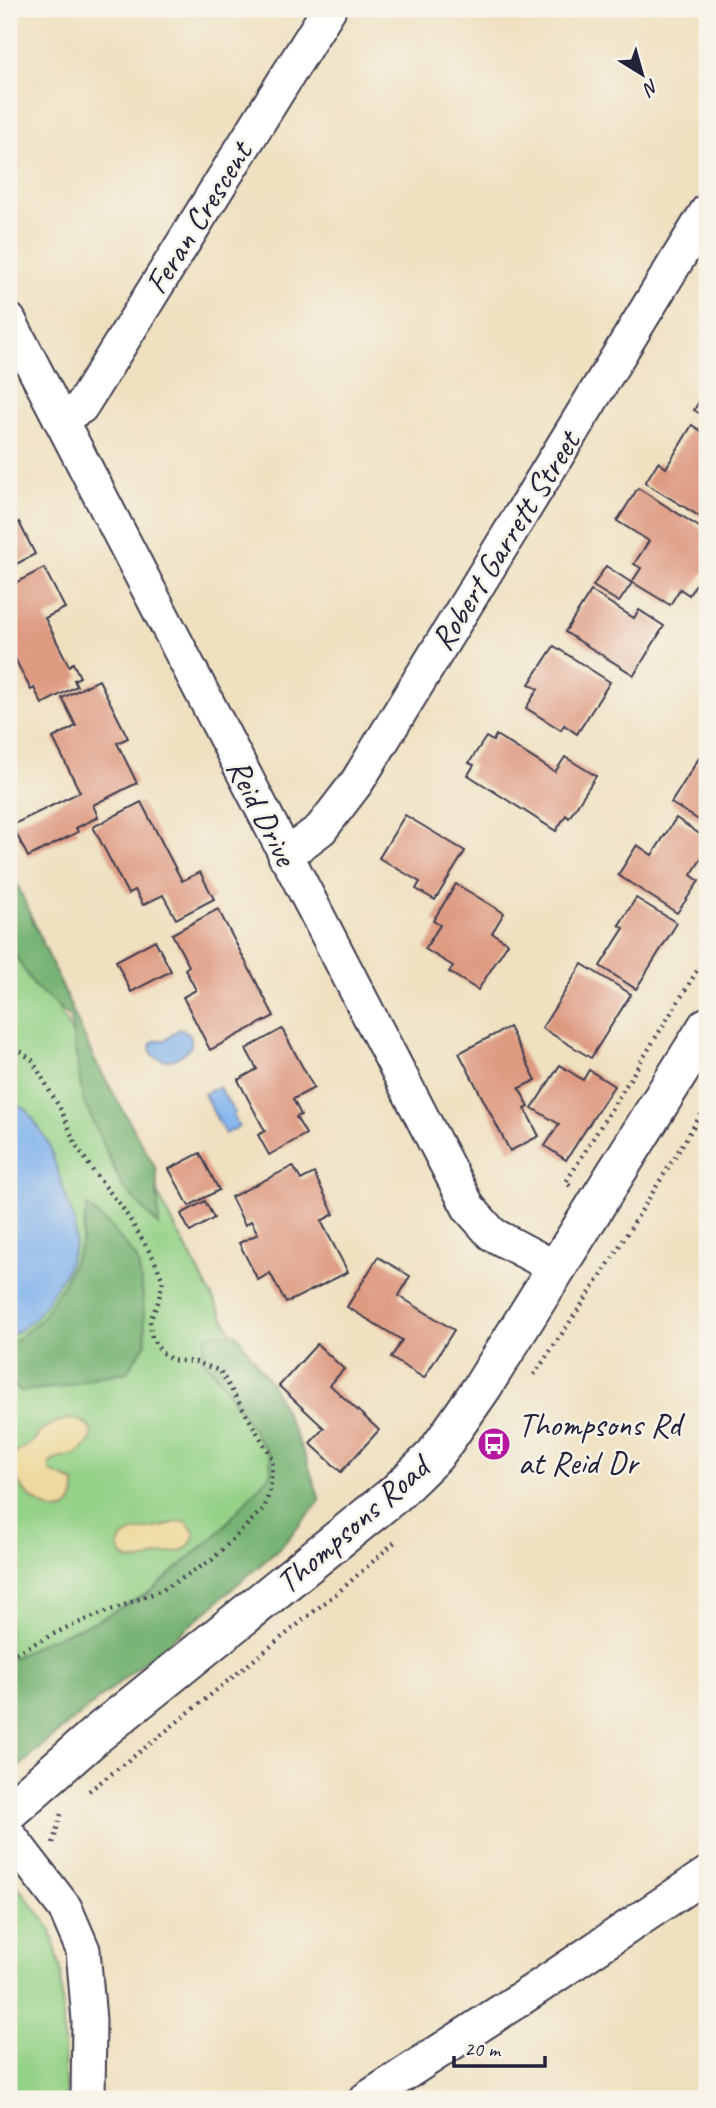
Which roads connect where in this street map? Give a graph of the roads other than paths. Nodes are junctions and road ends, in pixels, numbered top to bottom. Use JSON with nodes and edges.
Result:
{"nodes":[{"id":1,"x":329,"y":9,"type":"edge"},
{"id":2,"x":707,"y":211,"type":"edge"},
{"id":3,"x":9,"y":320,"type":"edge"},
{"id":4,"x":60,"y":419,"type":"junction"},
{"id":5,"x":285,"y":856,"type":"junction"},
{"id":6,"x":707,"y":1027,"type":"edge"},
{"id":7,"x":556,"y":1268,"type":"junction"},
{"id":8,"x":9,"y":1811,"type":"edge"},
{"id":9,"x":9,"y":1835,"type":"edge"},
{"id":10,"x":707,"y":1874,"type":"edge"},
{"id":11,"x":89,"y":2099,"type":"edge"},
{"id":12,"x":366,"y":2099,"type":"edge"}],
"edges":[{"from":1,"to":4,"type":"street","name":"Feran Crescent"},
{"from":2,"to":5,"type":"street","name":"Robert Garrett Street"},
{"from":3,"to":4,"type":"street","name":"Reid Drive"},
{"from":4,"to":5,"type":"street","name":"Reid Drive"},
{"from":5,"to":7,"type":"street","name":"Reid Drive"},
{"from":6,"to":7,"type":"street","name":"Thompsons Road"},
{"from":7,"to":8,"type":"street","name":"Thompsons Road"},
{"from":9,"to":11,"type":"street"},
{"from":10,"to":12,"type":"street"}]}
